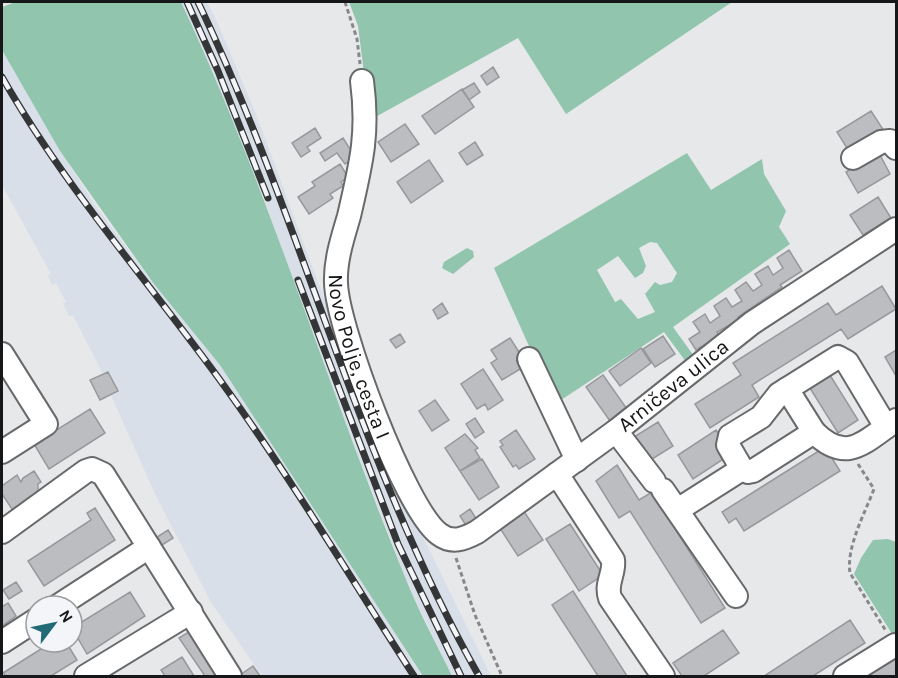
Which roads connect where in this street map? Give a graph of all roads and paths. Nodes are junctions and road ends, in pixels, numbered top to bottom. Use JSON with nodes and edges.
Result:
{"nodes":[{"id":1,"x":345,"y":2,"type":"edge"},
{"id":2,"x":362,"y":81,"type":"joint"},
{"id":3,"x":897,"y":148,"type":"edge"},
{"id":4,"x":853,"y":158,"type":"dead end"},
{"id":5,"x":897,"y":229,"type":"edge"},
{"id":6,"x":2,"y":354,"type":"edge"},
{"id":7,"x":530,"y":359,"type":"dead end"},
{"id":8,"x":787,"y":389,"type":"junction"},
{"id":9,"x":891,"y":424,"type":"edge"},
{"id":10,"x":616,"y":431,"type":"junction"},
{"id":11,"x":814,"y":432,"type":"junction"},
{"id":12,"x":849,"y":450,"type":"junction"},
{"id":13,"x":2,"y":452,"type":"edge"},
{"id":14,"x":577,"y":460,"type":"junction"},
{"id":15,"x":742,"y":469,"type":"junction"},
{"id":16,"x":557,"y":474,"type":"junction"},
{"id":17,"x":679,"y":509,"type":"junction"},
{"id":18,"x":2,"y":532,"type":"edge"},
{"id":19,"x":450,"y":540,"type":"junction"},
{"id":20,"x":149,"y":547,"type":"junction"},
{"id":21,"x":77,"y":594,"type":"edge"},
{"id":22,"x":736,"y":596,"type":"dead end"},
{"id":23,"x":191,"y":612,"type":"junction"},
{"id":24,"x":24,"y":628,"type":"edge"},
{"id":25,"x":2,"y":642,"type":"edge"},
{"id":26,"x":895,"y":645,"type":"edge"},
{"id":27,"x":86,"y":676,"type":"edge"},
{"id":28,"x":230,"y":676,"type":"edge"},
{"id":29,"x":502,"y":676,"type":"edge"},
{"id":30,"x":663,"y":676,"type":"edge"},
{"id":31,"x":845,"y":676,"type":"edge"}],
"edges":[{"from":1,"to":2,"type":"path"},
{"from":2,"to":19,"type":"street","name":"Novo Polje, cesta I"},
{"from":3,"to":4,"type":"street"},
{"from":5,"to":10,"type":"street","name":"Arničeva ulica"},
{"from":6,"to":13,"type":"street"},
{"from":7,"to":14,"type":"street"},
{"from":8,"to":9,"type":"street"},
{"from":8,"to":11,"type":"street"},
{"from":8,"to":15,"type":"street"},
{"from":9,"to":12,"type":"street"},
{"from":10,"to":14,"type":"street","name":"Arničeva ulica"},
{"from":10,"to":17,"type":"street"},
{"from":11,"to":12,"type":"street"},
{"from":11,"to":15,"type":"street"},
{"from":12,"to":26,"type":"path"},
{"from":14,"to":16,"type":"street","name":"Arničeva ulica"},
{"from":15,"to":17,"type":"street"},
{"from":16,"to":19,"type":"street","name":"Arničeva ulica"},
{"from":16,"to":30,"type":"street"},
{"from":17,"to":22,"type":"street"},
{"from":18,"to":20,"type":"street"},
{"from":19,"to":29,"type":"path"},
{"from":20,"to":21,"type":"street"},
{"from":20,"to":23,"type":"street"},
{"from":23,"to":27,"type":"street"},
{"from":23,"to":28,"type":"street"},
{"from":24,"to":25,"type":"street"},
{"from":26,"to":31,"type":"street"}]}
